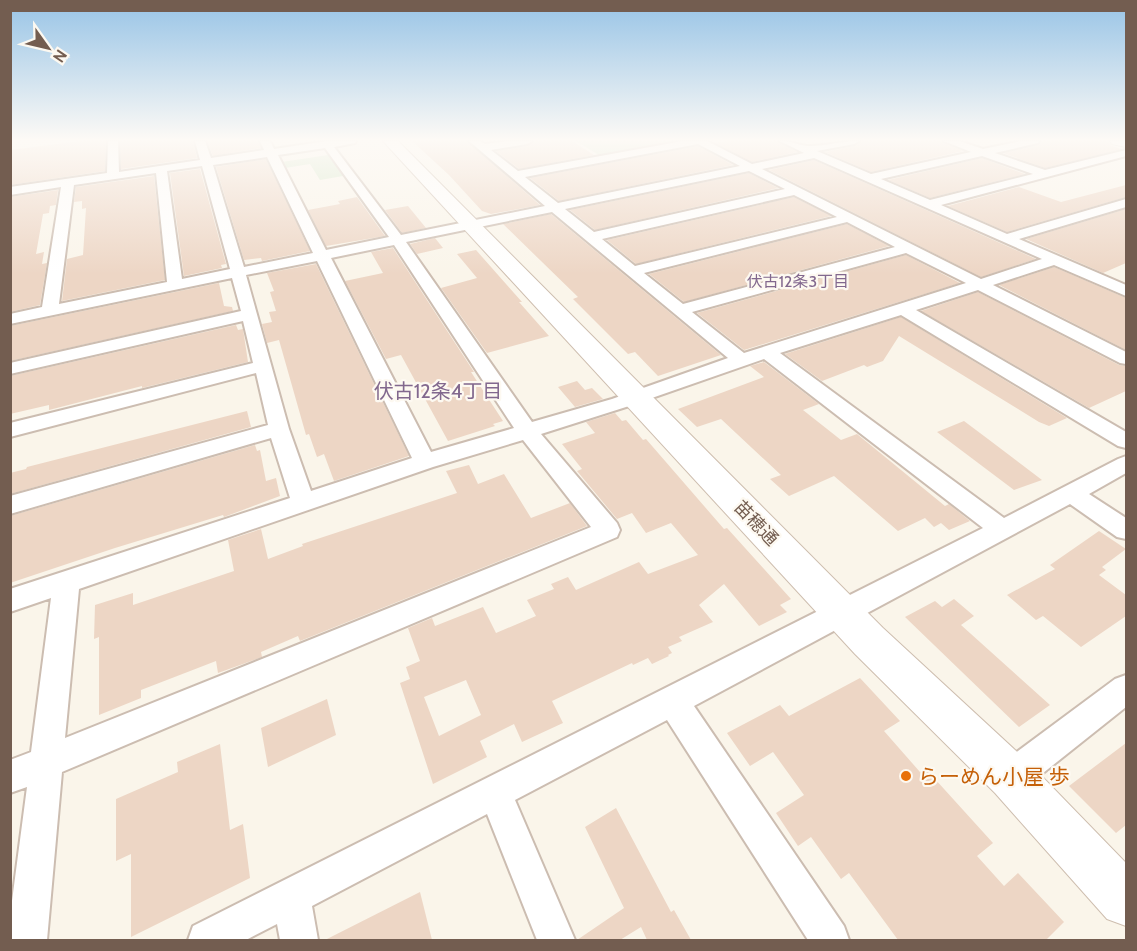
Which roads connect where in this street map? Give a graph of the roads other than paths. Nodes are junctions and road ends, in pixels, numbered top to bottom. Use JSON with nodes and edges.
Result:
{"nodes":[{"id":1,"x":51,"y":185,"type":"edge"},
{"id":2,"x":68,"y":185,"type":"edge"},
{"id":3,"x":162,"y":185,"type":"edge"},
{"id":4,"x":213,"y":185,"type":"edge"},
{"id":5,"x":287,"y":185,"type":"edge"},
{"id":6,"x":358,"y":185,"type":"edge"},
{"id":7,"x":432,"y":185,"type":"edge"},
{"id":8,"x":528,"y":185,"type":"edge"},
{"id":9,"x":660,"y":185,"type":"edge"},
{"id":10,"x":785,"y":185,"type":"edge"},
{"id":11,"x":887,"y":185,"type":"edge"},
{"id":12,"x":997,"y":185,"type":"edge"},
{"id":13,"x":794,"y":190,"type":"junction"},
{"id":14,"x":10,"y":191,"type":"edge"},
{"id":15,"x":1126,"y":203,"type":"edge"},
{"id":16,"x":929,"y":204,"type":"junction"},
{"id":17,"x":556,"y":207,"type":"junction"},
{"id":18,"x":847,"y":218,"type":"junction"},
{"id":19,"x":470,"y":225,"type":"junction"},
{"id":20,"x":592,"y":237,"type":"junction"},
{"id":21,"x":1007,"y":238,"type":"junction"},
{"id":22,"x":398,"y":240,"type":"junction"},
{"id":23,"x":907,"y":248,"type":"junction"},
{"id":24,"x":322,"y":255,"type":"junction"},
{"id":25,"x":1055,"y":260,"type":"junction"},
{"id":26,"x":632,"y":271,"type":"junction"},
{"id":27,"x":237,"y":273,"type":"junction"},
{"id":28,"x":978,"y":284,"type":"junction"},
{"id":29,"x":175,"y":285,"type":"junction"},
{"id":30,"x":1126,"y":291,"type":"edge"},
{"id":31,"x":679,"y":310,"type":"junction"},
{"id":32,"x":904,"y":310,"type":"junction"},
{"id":33,"x":50,"y":311,"type":"junction"},
{"id":34,"x":250,"y":314,"type":"junction"},
{"id":35,"x":10,"y":319,"type":"edge"},
{"id":36,"x":767,"y":352,"type":"junction"},
{"id":37,"x":1126,"y":358,"type":"edge"},
{"id":38,"x":741,"y":360,"type":"junction"},
{"id":39,"x":262,"y":366,"type":"junction"},
{"id":40,"x":10,"y":369,"type":"edge"},
{"id":41,"x":634,"y":396,"type":"junction"},
{"id":42,"x":279,"y":429,"type":"junction"},
{"id":43,"x":10,"y":430,"type":"edge"},
{"id":44,"x":527,"y":431,"type":"junction"},
{"id":45,"x":1126,"y":441,"type":"edge"},
{"id":46,"x":425,"y":462,"type":"junction"},
{"id":47,"x":1126,"y":464,"type":"edge"},
{"id":48,"x":1072,"y":494,"type":"junction"},
{"id":49,"x":303,"y":504,"type":"junction"},
{"id":50,"x":10,"y":506,"type":"edge"},
{"id":51,"x":1003,"y":530,"type":"junction"},
{"id":52,"x":1126,"y":530,"type":"edge"},
{"id":53,"x":66,"y":584,"type":"junction"},
{"id":54,"x":10,"y":602,"type":"edge"},
{"id":55,"x":843,"y":614,"type":"junction"},
{"id":56,"x":1126,"y":689,"type":"edge"},
{"id":57,"x":672,"y":700,"type":"junction"},
{"id":58,"x":47,"y":762,"type":"junction"},
{"id":59,"x":10,"y":777,"type":"edge"},
{"id":60,"x":1011,"y":777,"type":"junction"},
{"id":61,"x":495,"y":793,"type":"junction"},
{"id":62,"x":292,"y":897,"type":"junction"},
{"id":63,"x":1126,"y":900,"type":"edge"},
{"id":64,"x":27,"y":940,"type":"edge"},
{"id":65,"x":207,"y":940,"type":"edge"},
{"id":66,"x":299,"y":940,"type":"edge"},
{"id":67,"x":556,"y":940,"type":"edge"},
{"id":68,"x":830,"y":940,"type":"edge"}],
"edges":[{"from":1,"to":14,"type":"street"},
{"from":2,"to":33,"type":"street"},
{"from":3,"to":29,"type":"street"},
{"from":4,"to":27,"type":"street"},
{"from":5,"to":24,"type":"street"},
{"from":6,"to":22,"type":"street"},
{"from":7,"to":19,"type":"street","name":"苗穂通"},
{"from":8,"to":17,"type":"street"},
{"from":9,"to":17,"type":"street"},
{"from":10,"to":13,"type":"street"},
{"from":11,"to":16,"type":"street"},
{"from":12,"to":16,"type":"street"},
{"from":13,"to":18,"type":"street"},
{"from":13,"to":20,"type":"street"},
{"from":15,"to":21,"type":"street"},
{"from":16,"to":21,"type":"street"},
{"from":17,"to":19,"type":"street"},
{"from":17,"to":20,"type":"street"},
{"from":18,"to":23,"type":"street"},
{"from":18,"to":26,"type":"street"},
{"from":19,"to":22,"type":"street"},
{"from":19,"to":41,"type":"street","name":"苗穂通"},
{"from":20,"to":26,"type":"street"},
{"from":21,"to":25,"type":"street"},
{"from":22,"to":24,"type":"street"},
{"from":22,"to":44,"type":"street"},
{"from":23,"to":28,"type":"street"},
{"from":23,"to":31,"type":"street"},
{"from":24,"to":27,"type":"street"},
{"from":24,"to":46,"type":"street"},
{"from":25,"to":28,"type":"street"},
{"from":25,"to":30,"type":"street"},
{"from":26,"to":31,"type":"street"},
{"from":27,"to":29,"type":"street"},
{"from":27,"to":34,"type":"street"},
{"from":28,"to":32,"type":"street"},
{"from":28,"to":37,"type":"street"},
{"from":29,"to":33,"type":"street"},
{"from":31,"to":38,"type":"street"},
{"from":32,"to":36,"type":"street"},
{"from":32,"to":45,"type":"street"},
{"from":33,"to":35,"type":"street"},
{"from":34,"to":39,"type":"street"},
{"from":34,"to":40,"type":"street"},
{"from":36,"to":38,"type":"street"},
{"from":36,"to":51,"type":"street"},
{"from":38,"to":41,"type":"street"},
{"from":39,"to":42,"type":"street"},
{"from":39,"to":43,"type":"street"},
{"from":41,"to":44,"type":"street"},
{"from":41,"to":55,"type":"street","name":"苗穂通"},
{"from":42,"to":49,"type":"street"},
{"from":42,"to":50,"type":"street"},
{"from":44,"to":46,"type":"street"},
{"from":44,"to":58,"type":"street"},
{"from":46,"to":49,"type":"street"},
{"from":47,"to":48,"type":"street"},
{"from":48,"to":51,"type":"street"},
{"from":48,"to":52,"type":"street"},
{"from":49,"to":53,"type":"street"},
{"from":51,"to":55,"type":"street"},
{"from":53,"to":54,"type":"street"},
{"from":53,"to":58,"type":"street"},
{"from":55,"to":57,"type":"street"},
{"from":55,"to":60,"type":"street","name":"苗穂通"},
{"from":56,"to":60,"type":"street"},
{"from":57,"to":61,"type":"street"},
{"from":57,"to":68,"type":"street"},
{"from":58,"to":59,"type":"street"},
{"from":58,"to":64,"type":"street"},
{"from":60,"to":63,"type":"street","name":"苗穂通"},
{"from":61,"to":62,"type":"street"},
{"from":61,"to":67,"type":"street"},
{"from":62,"to":65,"type":"street"},
{"from":62,"to":66,"type":"street"}]}
